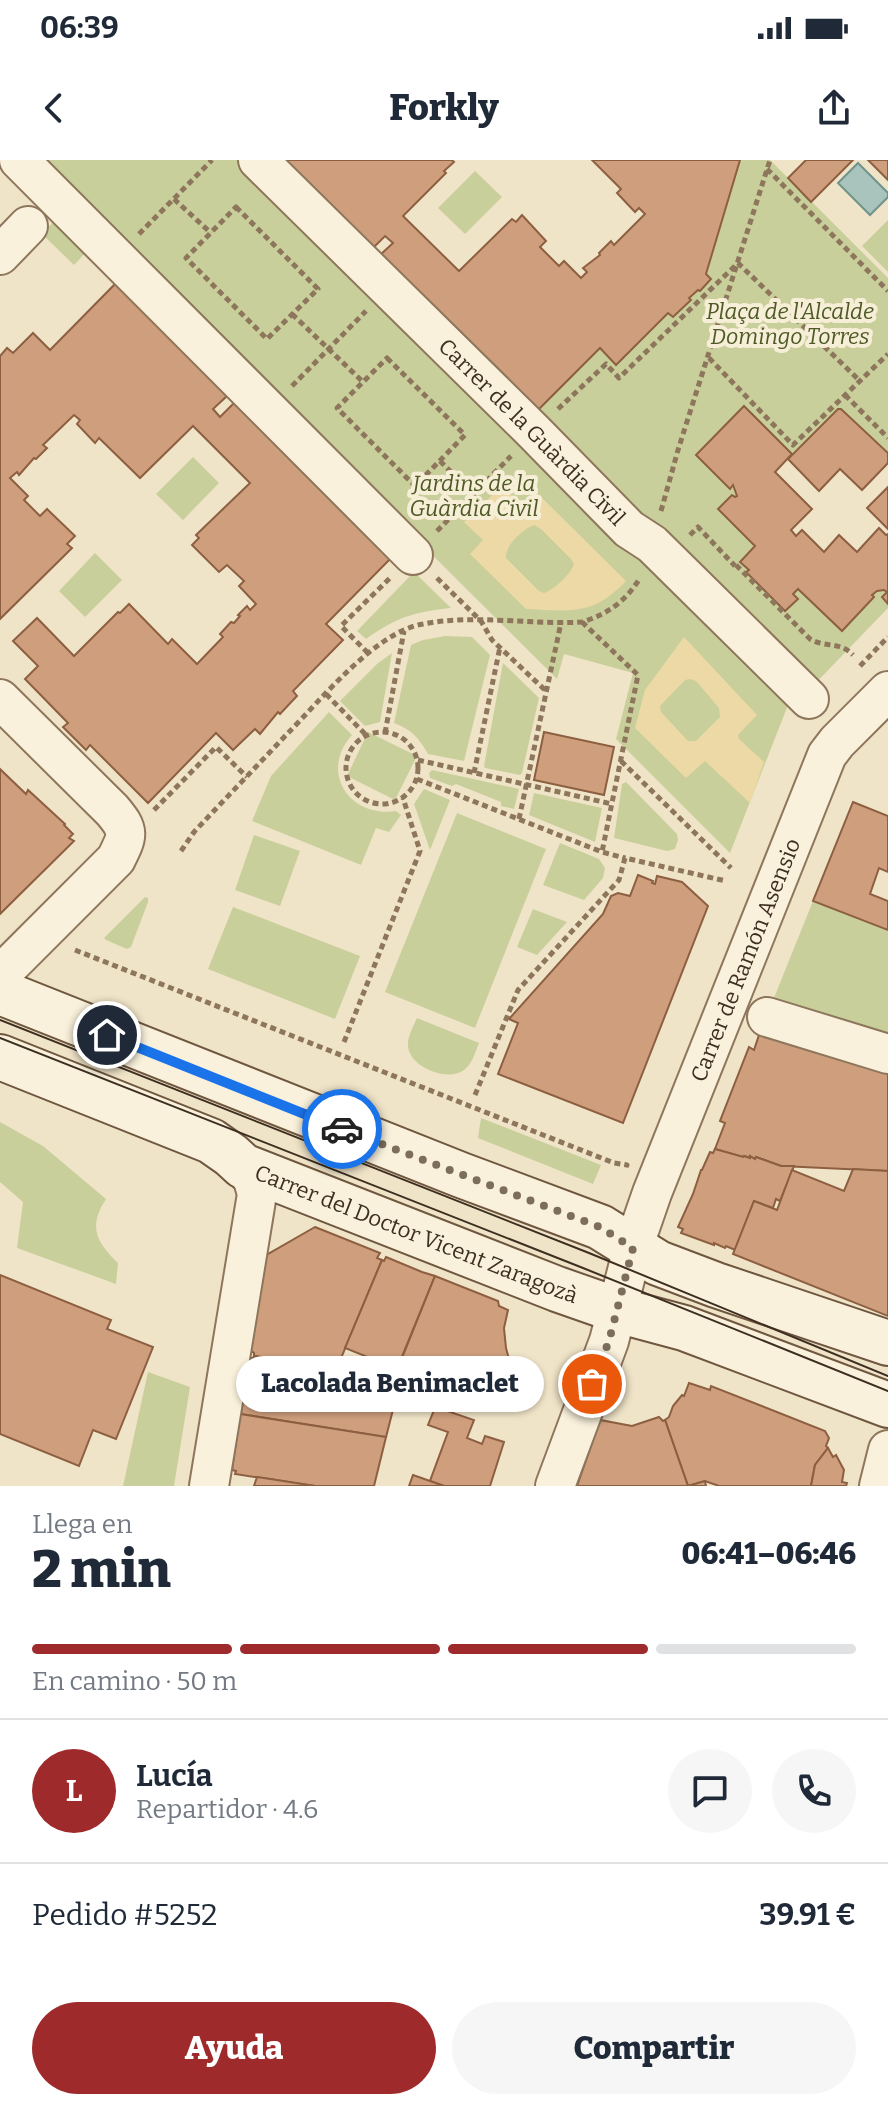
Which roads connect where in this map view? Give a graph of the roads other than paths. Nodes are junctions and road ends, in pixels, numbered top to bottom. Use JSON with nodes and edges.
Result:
{"nodes":[{"id":1,"x":19,"y":160,"type":"edge"},
{"id":2,"x":258,"y":160,"type":"edge"},
{"id":3,"x":28,"y":226,"type":"dead end"},
{"id":4,"x":0,"y":255,"type":"edge"},
{"id":5,"x":413,"y":555,"type":"road end"},
{"id":6,"x":0,"y":699,"type":"edge"},
{"id":7,"x":809,"y":699,"type":"dead end"},
{"id":8,"x":883,"y":705,"type":"edge"},
{"id":9,"x":0,"y":975,"type":"edge"},
{"id":10,"x":0,"y":992,"type":"edge"},
{"id":11,"x":767,"y":1017,"type":"dead end"},
{"id":12,"x":888,"y":1054,"type":"edge"},
{"id":13,"x":0,"y":1057,"type":"edge"},
{"id":14,"x":243,"y":1166,"type":"junction"},
{"id":15,"x":633,"y":1248,"type":"junction"},
{"id":16,"x":617,"y":1310,"type":"junction"},
{"id":17,"x":888,"y":1343,"type":"edge"},
{"id":18,"x":888,"y":1405,"type":"edge"},
{"id":19,"x":888,"y":1450,"type":"edge"},
{"id":20,"x":209,"y":1486,"type":"edge"},
{"id":21,"x":555,"y":1486,"type":"edge"},
{"id":22,"x":879,"y":1486,"type":"edge"}],
"edges":[{"from":1,"to":5,"type":"street"},
{"from":2,"to":7,"type":"street","name":"Carrer de la Guàrdia Civil"},
{"from":3,"to":4,"type":"street"},
{"from":6,"to":9,"type":"street"},
{"from":8,"to":15,"type":"street","name":"Carrer de Ramón Asensio"},
{"from":10,"to":15,"type":"street"},
{"from":11,"to":12,"type":"street"},
{"from":13,"to":14,"type":"street","name":"Carrer del Doctor Vicent Zaragozà"},
{"from":14,"to":16,"type":"street","name":"Carrer del Doctor Vicent Zaragozà"},
{"from":14,"to":20,"type":"street"},
{"from":15,"to":16,"type":"street","name":"Carrer de Ramón Asensio"},
{"from":15,"to":17,"type":"street"},
{"from":16,"to":18,"type":"street","name":"Carrer del Doctor Vicent Zaragozà"},
{"from":16,"to":21,"type":"street","name":"Carrer de Ramón Asensio"},
{"from":19,"to":22,"type":"street"}]}
